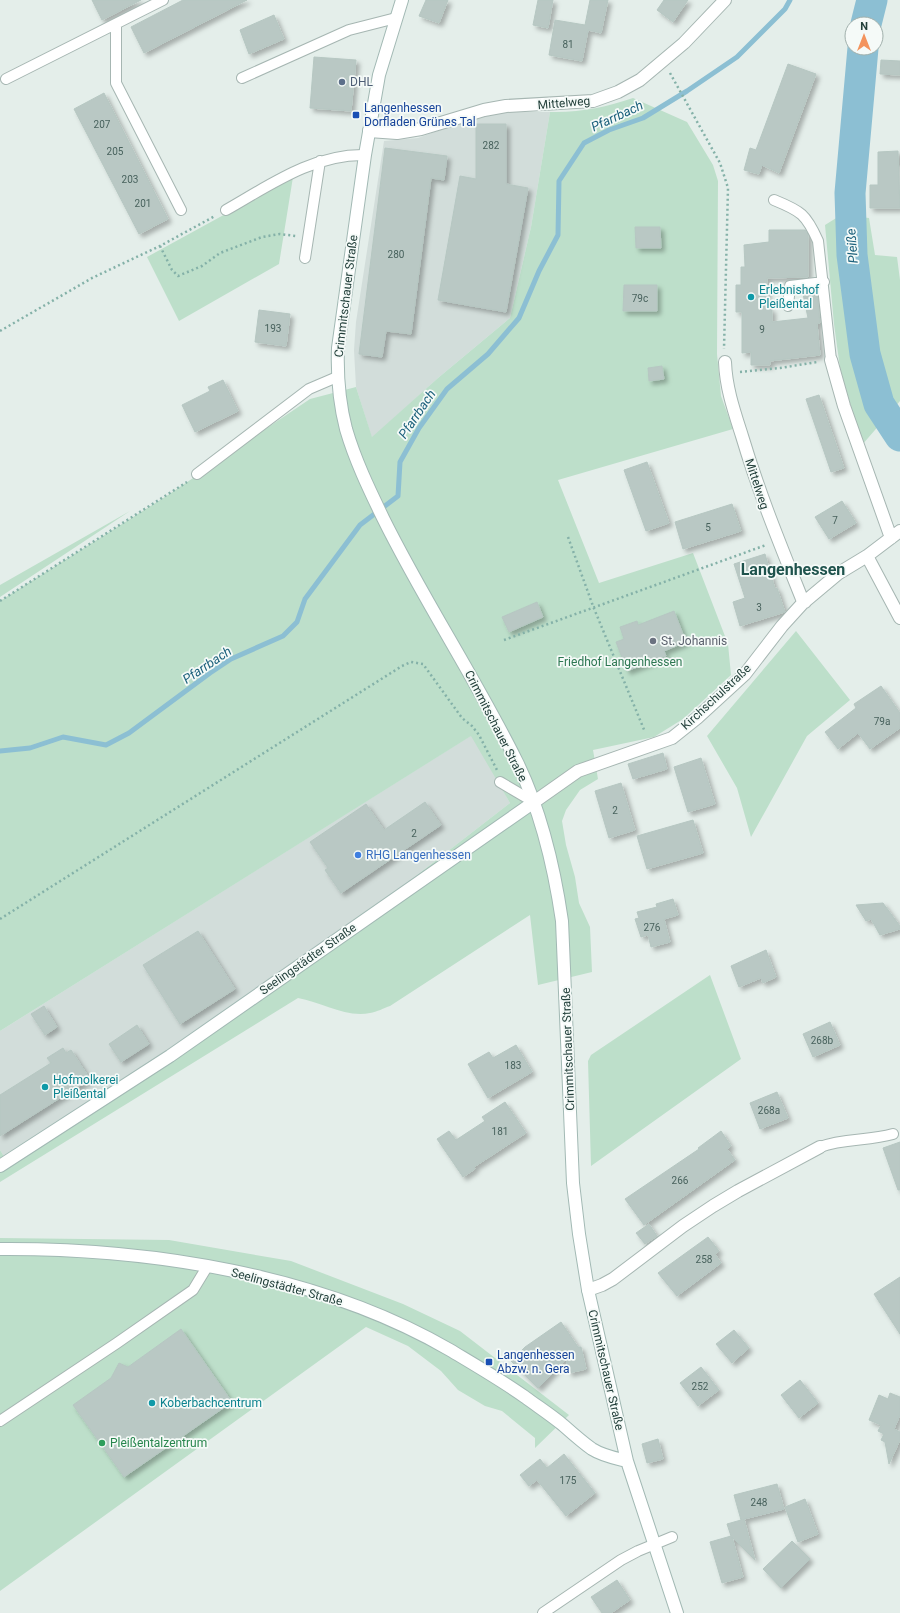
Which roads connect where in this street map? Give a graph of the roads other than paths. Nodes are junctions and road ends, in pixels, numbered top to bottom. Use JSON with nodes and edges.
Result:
{"nodes":[{"id":1,"x":163,"y":0,"type":"edge"},
{"id":2,"x":402,"y":0,"type":"edge"},
{"id":3,"x":725,"y":0,"type":"edge"},
{"id":4,"x":396,"y":18,"type":"junction"},
{"id":5,"x":116,"y":24,"type":"junction"},
{"id":6,"x":242,"y":78,"type":"dead end"},
{"id":7,"x":6,"y":79,"type":"dead end"},
{"id":8,"x":369,"y":131,"type":"junction"},
{"id":9,"x":366,"y":155,"type":"junction"},
{"id":10,"x":320,"y":161,"type":"junction"},
{"id":11,"x":774,"y":200,"type":"dead end"},
{"id":12,"x":181,"y":210,"type":"dead end"},
{"id":13,"x":226,"y":210,"type":"road end"},
{"id":14,"x":305,"y":258,"type":"dead end"},
{"id":15,"x":824,"y":282,"type":"junction"},
{"id":16,"x":788,"y":306,"type":"dead end"},
{"id":17,"x":831,"y":360,"type":"joint"},
{"id":18,"x":725,"y":367,"type":"road end"},
{"id":19,"x":337,"y":377,"type":"junction"},
{"id":20,"x":197,"y":474,"type":"road end"},
{"id":21,"x":896,"y":534,"type":"edge"},
{"id":22,"x":867,"y":556,"type":"junction"},
{"id":23,"x":805,"y":602,"type":"junction"},
{"id":24,"x":900,"y":618,"type":"edge"},
{"id":25,"x":500,"y":782,"type":"dead end"},
{"id":26,"x":534,"y":802,"type":"junction"},
{"id":27,"x":892,"y":1134,"type":"dead end"},
{"id":28,"x":820,"y":1147,"type":"joint"},
{"id":29,"x":0,"y":1166,"type":"edge"},
{"id":30,"x":0,"y":1249,"type":"edge"},
{"id":31,"x":207,"y":1267,"type":"junction"},
{"id":32,"x":588,"y":1290,"type":"junction"},
{"id":33,"x":0,"y":1422,"type":"edge"},
{"id":34,"x":627,"y":1461,"type":"junction"},
{"id":35,"x":672,"y":1537,"type":"dead end"},
{"id":36,"x":653,"y":1545,"type":"junction"},
{"id":37,"x":543,"y":1613,"type":"edge"},
{"id":38,"x":677,"y":1613,"type":"edge"}],
"edges":[{"from":1,"to":5,"type":"lane"},
{"from":2,"to":4,"type":"street","name":"Crimmitschauer Straße"},
{"from":3,"to":8,"type":"street","name":"Mittelweg"},
{"from":4,"to":6,"type":"lane"},
{"from":4,"to":8,"type":"street","name":"Crimmitschauer Straße"},
{"from":5,"to":7,"type":"lane"},
{"from":5,"to":12,"type":"lane"},
{"from":8,"to":9,"type":"street","name":"Crimmitschauer Straße"},
{"from":9,"to":10,"type":"lane"},
{"from":9,"to":19,"type":"street","name":"Crimmitschauer Straße"},
{"from":10,"to":13,"type":"lane"},
{"from":10,"to":14,"type":"lane"},
{"from":11,"to":15,"type":"lane"},
{"from":15,"to":16,"type":"lane"},
{"from":15,"to":17,"type":"lane"},
{"from":17,"to":21,"type":"street","name":"Kirchschulstraße"},
{"from":18,"to":23,"type":"street","name":"Mittelweg"},
{"from":19,"to":20,"type":"lane"},
{"from":19,"to":26,"type":"street","name":"Crimmitschauer Straße"},
{"from":21,"to":22,"type":"street","name":"Kirchschulstraße"},
{"from":22,"to":23,"type":"street","name":"Kirchschulstraße"},
{"from":22,"to":24,"type":"street"},
{"from":23,"to":26,"type":"street","name":"Kirchschulstraße"},
{"from":25,"to":26,"type":"lane"},
{"from":26,"to":29,"type":"street","name":"Seelingstädter Straße"},
{"from":26,"to":32,"type":"street","name":"Crimmitschauer Straße"},
{"from":27,"to":28,"type":"lane"},
{"from":28,"to":32,"type":"street"},
{"from":30,"to":31,"type":"street","name":"Seelingstädter Straße"},
{"from":31,"to":33,"type":"lane"},
{"from":31,"to":34,"type":"street","name":"Seelingstädter Straße"},
{"from":32,"to":34,"type":"street","name":"Crimmitschauer Straße"},
{"from":34,"to":36,"type":"street","name":"Crimmitschauer Straße"},
{"from":35,"to":36,"type":"lane"},
{"from":36,"to":37,"type":"lane"},
{"from":36,"to":38,"type":"street","name":"Crimmitschauer Straße"}]}
